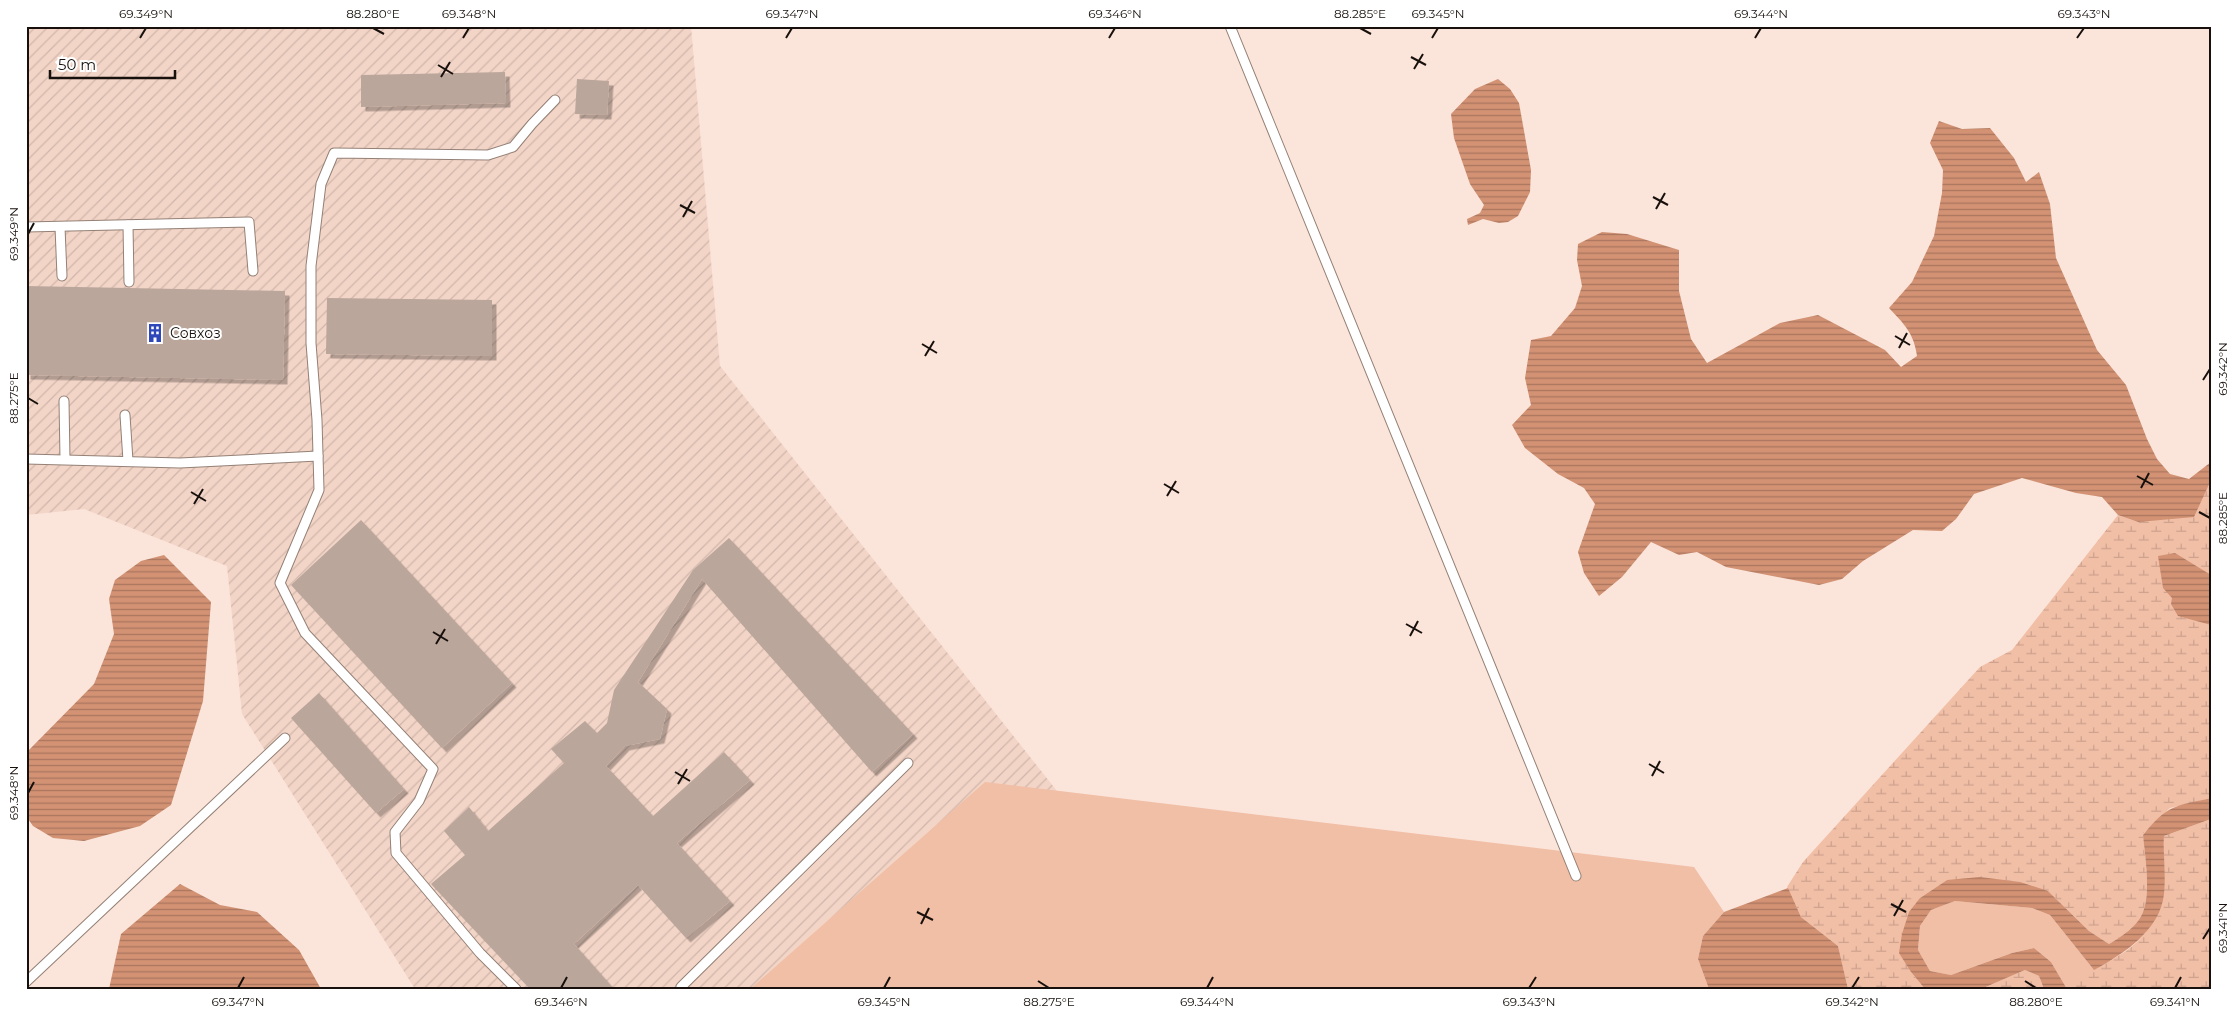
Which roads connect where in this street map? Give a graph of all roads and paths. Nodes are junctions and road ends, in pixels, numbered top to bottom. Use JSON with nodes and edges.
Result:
{"nodes":[{"id":1,"x":1230,"y":26,"type":"edge"},
{"id":2,"x":555,"y":100,"type":"dead end"},
{"id":3,"x":128,"y":225,"type":"junction"},
{"id":4,"x":60,"y":226,"type":"junction"},
{"id":5,"x":26,"y":227,"type":"edge"},
{"id":6,"x":253,"y":271,"type":"dead end"},
{"id":7,"x":62,"y":276,"type":"dead end"},
{"id":8,"x":129,"y":282,"type":"dead end"},
{"id":9,"x":64,"y":401,"type":"dead end"},
{"id":10,"x":125,"y":415,"type":"dead end"},
{"id":11,"x":318,"y":456,"type":"junction"},
{"id":12,"x":26,"y":459,"type":"edge"},
{"id":13,"x":65,"y":459,"type":"junction"},
{"id":14,"x":128,"y":461,"type":"junction"},
{"id":15,"x":285,"y":738,"type":"dead end"},
{"id":16,"x":908,"y":764,"type":"dead end"},
{"id":17,"x":1576,"y":876,"type":"dead end"},
{"id":18,"x":26,"y":982,"type":"edge"},
{"id":19,"x":516,"y":989,"type":"edge"},
{"id":20,"x":682,"y":989,"type":"edge"}],
"edges":[{"from":1,"to":17,"type":"lane"},
{"from":2,"to":11,"type":"lane"},
{"from":3,"to":4,"type":"lane"},
{"from":3,"to":6,"type":"lane"},
{"from":3,"to":8,"type":"lane"},
{"from":4,"to":5,"type":"lane"},
{"from":4,"to":7,"type":"lane"},
{"from":9,"to":13,"type":"lane"},
{"from":10,"to":14,"type":"lane"},
{"from":11,"to":14,"type":"lane"},
{"from":11,"to":19,"type":"lane"},
{"from":12,"to":13,"type":"lane"},
{"from":13,"to":14,"type":"lane"},
{"from":15,"to":18,"type":"lane"},
{"from":16,"to":20,"type":"lane"}]}
